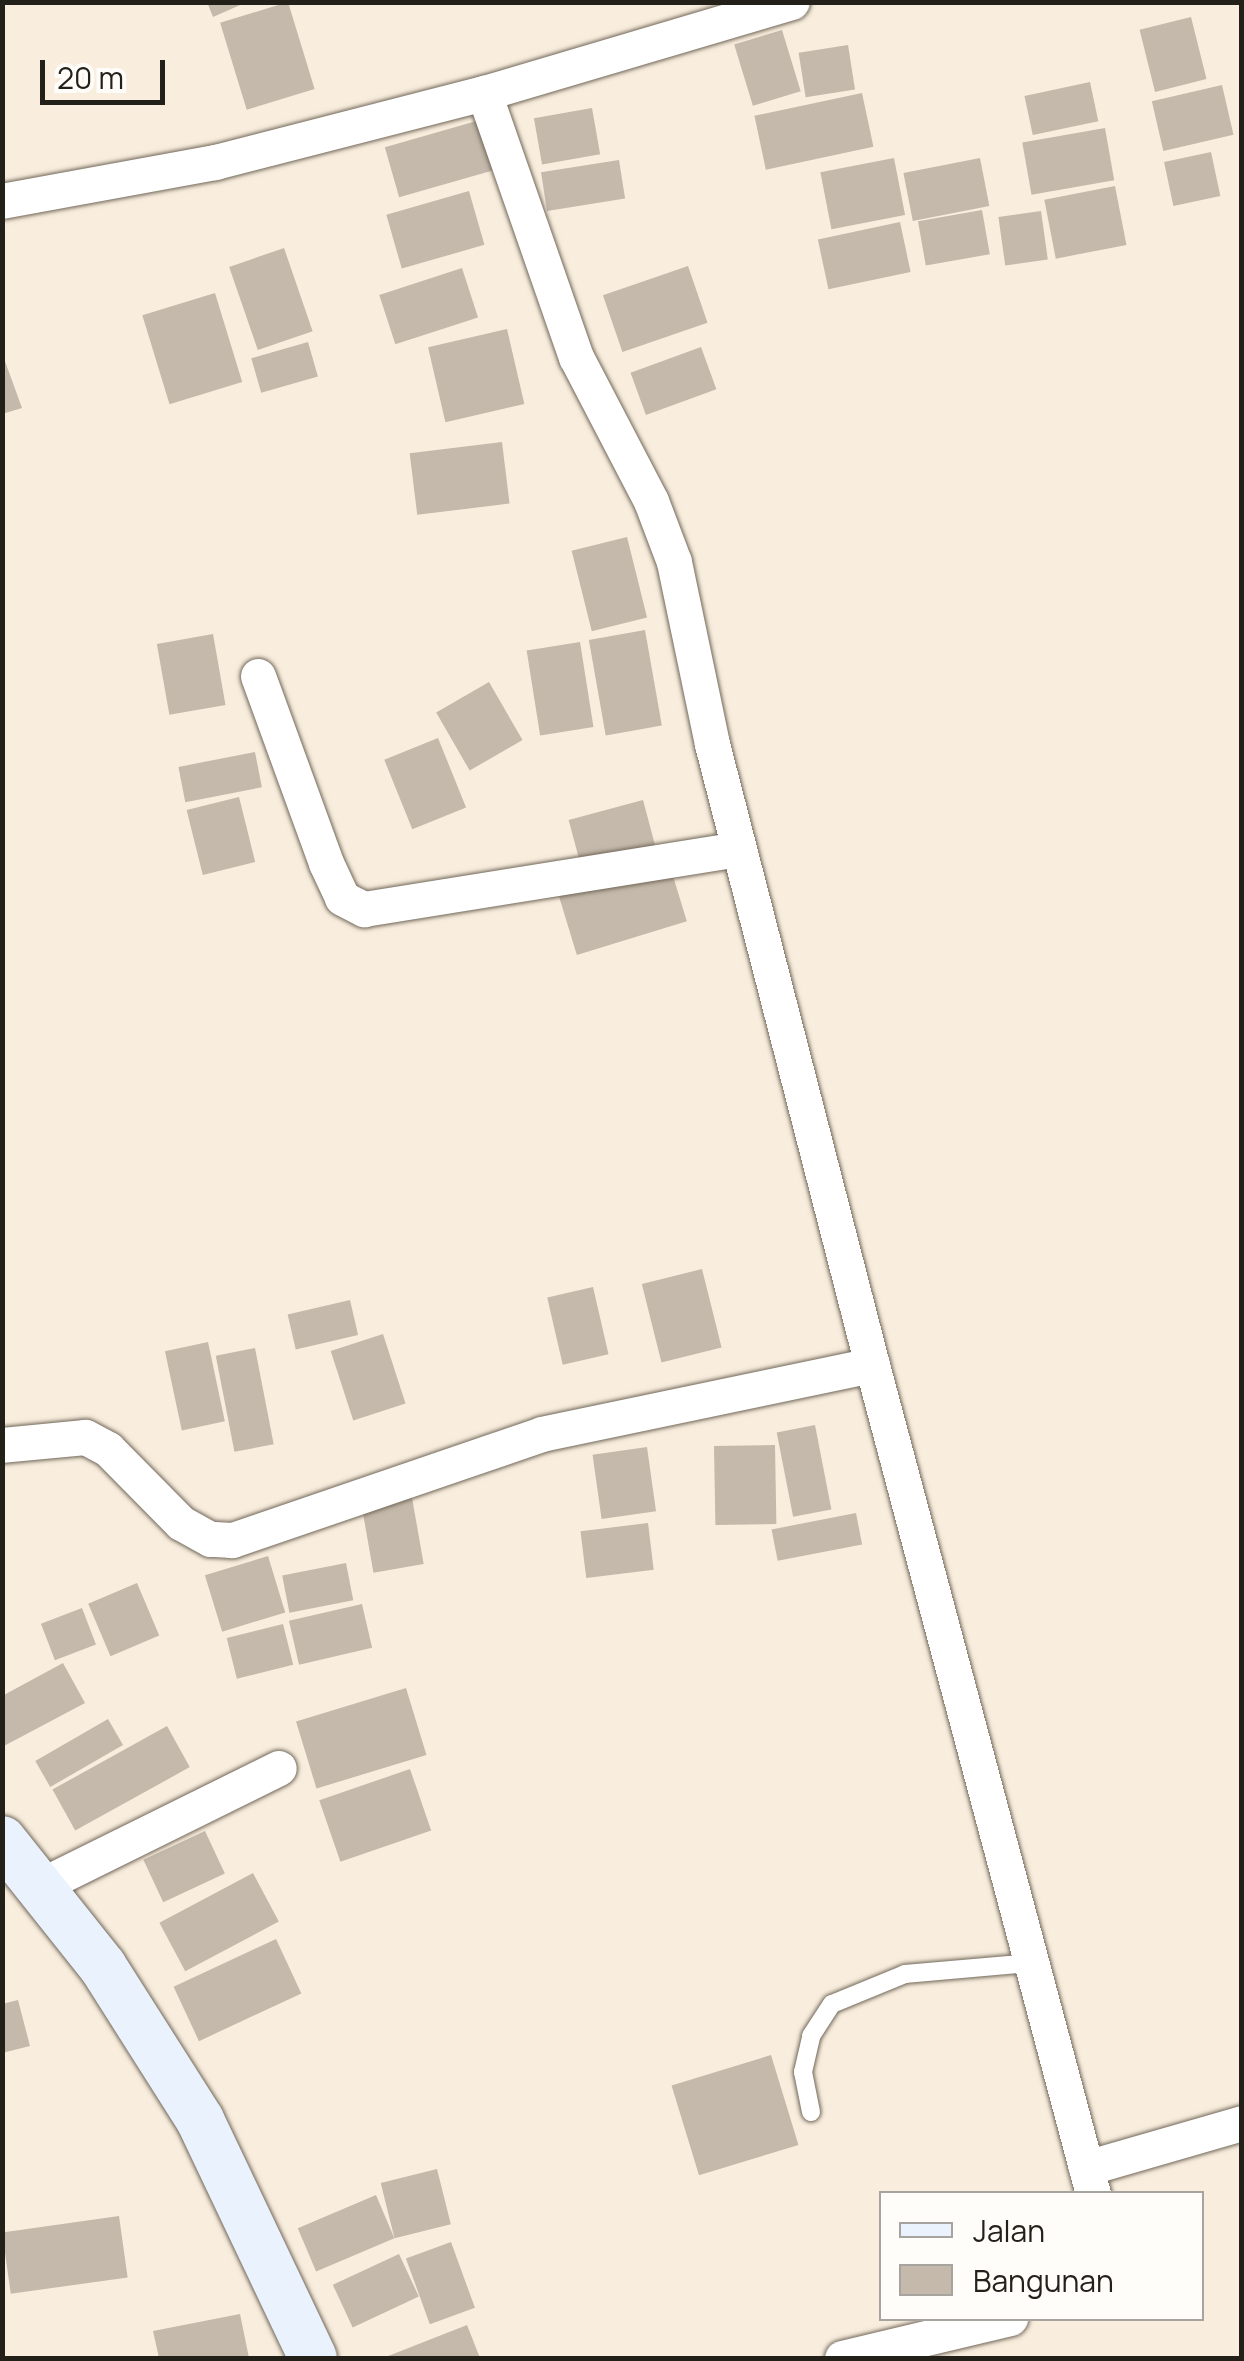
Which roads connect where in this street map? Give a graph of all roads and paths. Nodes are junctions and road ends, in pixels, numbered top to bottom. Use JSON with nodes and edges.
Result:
{"nodes":[{"id":1,"x":792,"y":2,"type":"edge"},
{"id":2,"x":484,"y":93,"type":"junction"},
{"id":3,"x":2,"y":201,"type":"edge"},
{"id":4,"x":258,"y":676,"type":"dead end"},
{"id":5,"x":738,"y":849,"type":"junction"},
{"id":6,"x":872,"y":1365,"type":"junction"},
{"id":7,"x":2,"y":1445,"type":"edge"},
{"id":8,"x":279,"y":1768,"type":"dead end"},
{"id":9,"x":2,"y":1840,"type":"edge"},
{"id":10,"x":42,"y":1885,"type":"junction"},
{"id":11,"x":1032,"y":1963,"type":"junction"},
{"id":12,"x":811,"y":2112,"type":"dead end"},
{"id":13,"x":1242,"y":2123,"type":"edge"},
{"id":14,"x":1090,"y":2181,"type":"edge"},
{"id":15,"x":997,"y":2321,"type":"edge"},
{"id":16,"x":313,"y":2358,"type":"edge"},
{"id":17,"x":842,"y":2358,"type":"edge"}],
"edges":[{"from":1,"to":2,"type":"street"},
{"from":2,"to":3,"type":"street"},
{"from":2,"to":5,"type":"street"},
{"from":4,"to":5,"type":"street"},
{"from":5,"to":6,"type":"street"},
{"from":6,"to":7,"type":"street"},
{"from":6,"to":11,"type":"street"},
{"from":8,"to":10,"type":"street"},
{"from":9,"to":10,"type":"street"},
{"from":10,"to":16,"type":"street"},
{"from":11,"to":12,"type":"lane"},
{"from":11,"to":14,"type":"street"},
{"from":13,"to":14,"type":"street"},
{"from":15,"to":17,"type":"street"}]}
